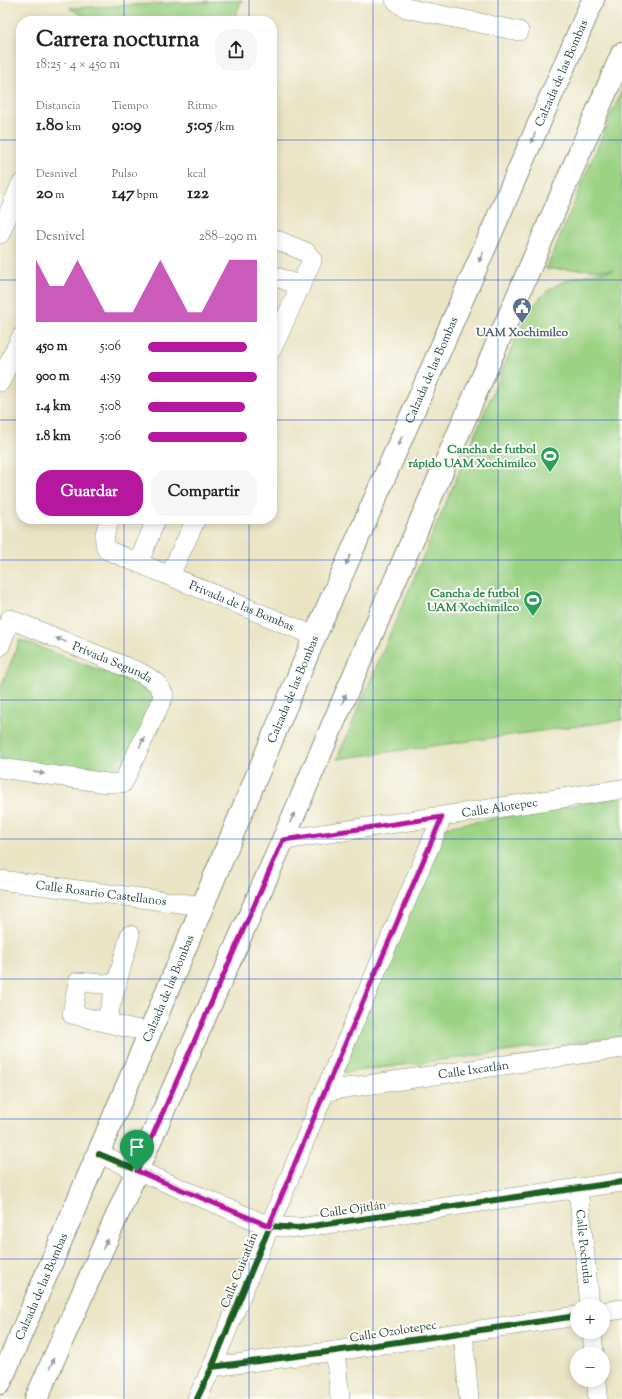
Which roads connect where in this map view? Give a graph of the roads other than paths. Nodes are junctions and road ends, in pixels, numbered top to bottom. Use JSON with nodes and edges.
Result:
{"nodes":[{"id":1,"x":395,"y":0,"type":"edge"},
{"id":2,"x":593,"y":0,"type":"edge"},
{"id":3,"x":519,"y":31,"type":"dead end"},
{"id":4,"x":622,"y":54,"type":"edge"},
{"id":5,"x":16,"y":196,"type":"edge"},
{"id":6,"x":0,"y":234,"type":"edge"},
{"id":7,"x":277,"y":240,"type":"edge"},
{"id":8,"x":277,"y":276,"type":"edge"},
{"id":9,"x":300,"y":286,"type":"junction"},
{"id":10,"x":277,"y":338,"type":"edge"},
{"id":11,"x":16,"y":348,"type":"edge"},
{"id":12,"x":0,"y":382,"type":"edge"},
{"id":13,"x":108,"y":524,"type":"edge"},
{"id":14,"x":154,"y":524,"type":"edge"},
{"id":15,"x":194,"y":524,"type":"edge"},
{"id":16,"x":139,"y":562,"type":"junction"},
{"id":17,"x":170,"y":575,"type":"junction"},
{"id":18,"x":5,"y":615,"type":"edge"},
{"id":19,"x":315,"y":636,"type":"junction"},
{"id":20,"x":0,"y":646,"type":"edge"},
{"id":21,"x":0,"y":768,"type":"edge"},
{"id":22,"x":622,"y":789,"type":"edge"},
{"id":23,"x":442,"y":817,"type":"junction"},
{"id":24,"x":283,"y":840,"type":"junction"},
{"id":25,"x":0,"y":880,"type":"edge"},
{"id":26,"x":203,"y":906,"type":"junction"},
{"id":27,"x":130,"y":935,"type":"dead end"},
{"id":28,"x":117,"y":985,"type":"junction"},
{"id":29,"x":106,"y":1022,"type":"junction"},
{"id":30,"x":150,"y":1032,"type":"junction"},
{"id":31,"x":622,"y":1048,"type":"edge"},
{"id":32,"x":325,"y":1091,"type":"junction"},
{"id":33,"x":99,"y":1154,"type":"junction"},
{"id":34,"x":137,"y":1171,"type":"junction"},
{"id":35,"x":622,"y":1182,"type":"edge"},
{"id":36,"x":578,"y":1188,"type":"junction"},
{"id":37,"x":269,"y":1226,"type":"junction"},
{"id":38,"x":589,"y":1299,"type":"edge"},
{"id":39,"x":622,"y":1309,"type":"edge"},
{"id":40,"x":610,"y":1311,"type":"edge"},
{"id":41,"x":570,"y":1317,"type":"edge"},
{"id":42,"x":463,"y":1332,"type":"junction"},
{"id":43,"x":335,"y":1351,"type":"junction"},
{"id":44,"x":212,"y":1367,"type":"junction"},
{"id":45,"x":0,"y":1383,"type":"edge"},
{"id":46,"x":597,"y":1387,"type":"edge"},
{"id":47,"x":36,"y":1399,"type":"edge"},
{"id":48,"x":197,"y":1399,"type":"edge"},
{"id":49,"x":340,"y":1399,"type":"edge"},
{"id":50,"x":469,"y":1399,"type":"edge"},
{"id":51,"x":598,"y":1399,"type":"edge"}],
"edges":[{"from":1,"to":3,"type":"street"},
{"from":2,"to":19,"type":"main road","name":"Calzada de las Bombas","one_way":true},
{"from":24,"to":4,"type":"main road","one_way":true},
{"from":5,"to":6,"type":"street"},
{"from":7,"to":9,"type":"street"},
{"from":8,"to":9,"type":"street"},
{"from":9,"to":10,"type":"street"},
{"from":11,"to":12,"type":"street"},
{"from":13,"to":16,"type":"street","name":"Privada de las Bombas"},
{"from":14,"to":16,"type":"street"},
{"from":15,"to":17,"type":"street"},
{"from":16,"to":17,"type":"street","name":"Privada de las Bombas"},
{"from":17,"to":19,"type":"street","name":"Privada de las Bombas"},
{"from":18,"to":20,"type":"street","name":"Privada Segunda"},
{"from":21,"to":18,"type":"street","name":"Privada Segunda","one_way":true},
{"from":19,"to":26,"type":"main road","name":"Calzada de las Bombas"},
{"from":22,"to":23,"type":"street","name":"Calle Alotepec"},
{"from":23,"to":24,"type":"street","name":"Calle Alotepec"},
{"from":23,"to":32,"type":"street","name":"Calle Cuicatlán"},
{"from":24,"to":34,"type":"main road"},
{"from":25,"to":26,"type":"street","name":"Calle Rosario Castellanos"},
{"from":26,"to":30,"type":"main road","name":"Calzada de las Bombas"},
{"from":27,"to":28,"type":"street"},
{"from":28,"to":29,"type":"street"},
{"from":28,"to":29,"type":"street"},
{"from":29,"to":30,"type":"street"},
{"from":30,"to":33,"type":"main road","name":"Calzada de las Bombas"},
{"from":31,"to":32,"type":"street","name":"Calle Ixcatlán"},
{"from":32,"to":37,"type":"street","name":"Calle Cuicatlán"},
{"from":33,"to":34,"type":"street","name":"Calle Ojitlán"},
{"from":33,"to":45,"type":"main road","name":"Calzada de las Bombas"},
{"from":34,"to":37,"type":"street","name":"Calle Ojitlán"},
{"from":47,"to":34,"type":"main road","one_way":true},
{"from":35,"to":36,"type":"street","name":"Calle Ojitlán"},
{"from":36,"to":37,"type":"street","name":"Calle Ojitlán"},
{"from":36,"to":38,"type":"street","name":"Calle Pochutla"},
{"from":37,"to":44,"type":"street","name":"Calle Cuicatlán"},
{"from":39,"to":40,"type":"street"},
{"from":41,"to":42,"type":"street","name":"Calle Ozolotepec"},
{"from":42,"to":43,"type":"street","name":"Calle Ozolotepec"},
{"from":42,"to":50,"type":"street"},
{"from":43,"to":44,"type":"street","name":"Calle Ozolotepec"},
{"from":43,"to":49,"type":"street"},
{"from":44,"to":48,"type":"street","name":"Calle Cuicatlán"},
{"from":46,"to":51,"type":"street"}]}
